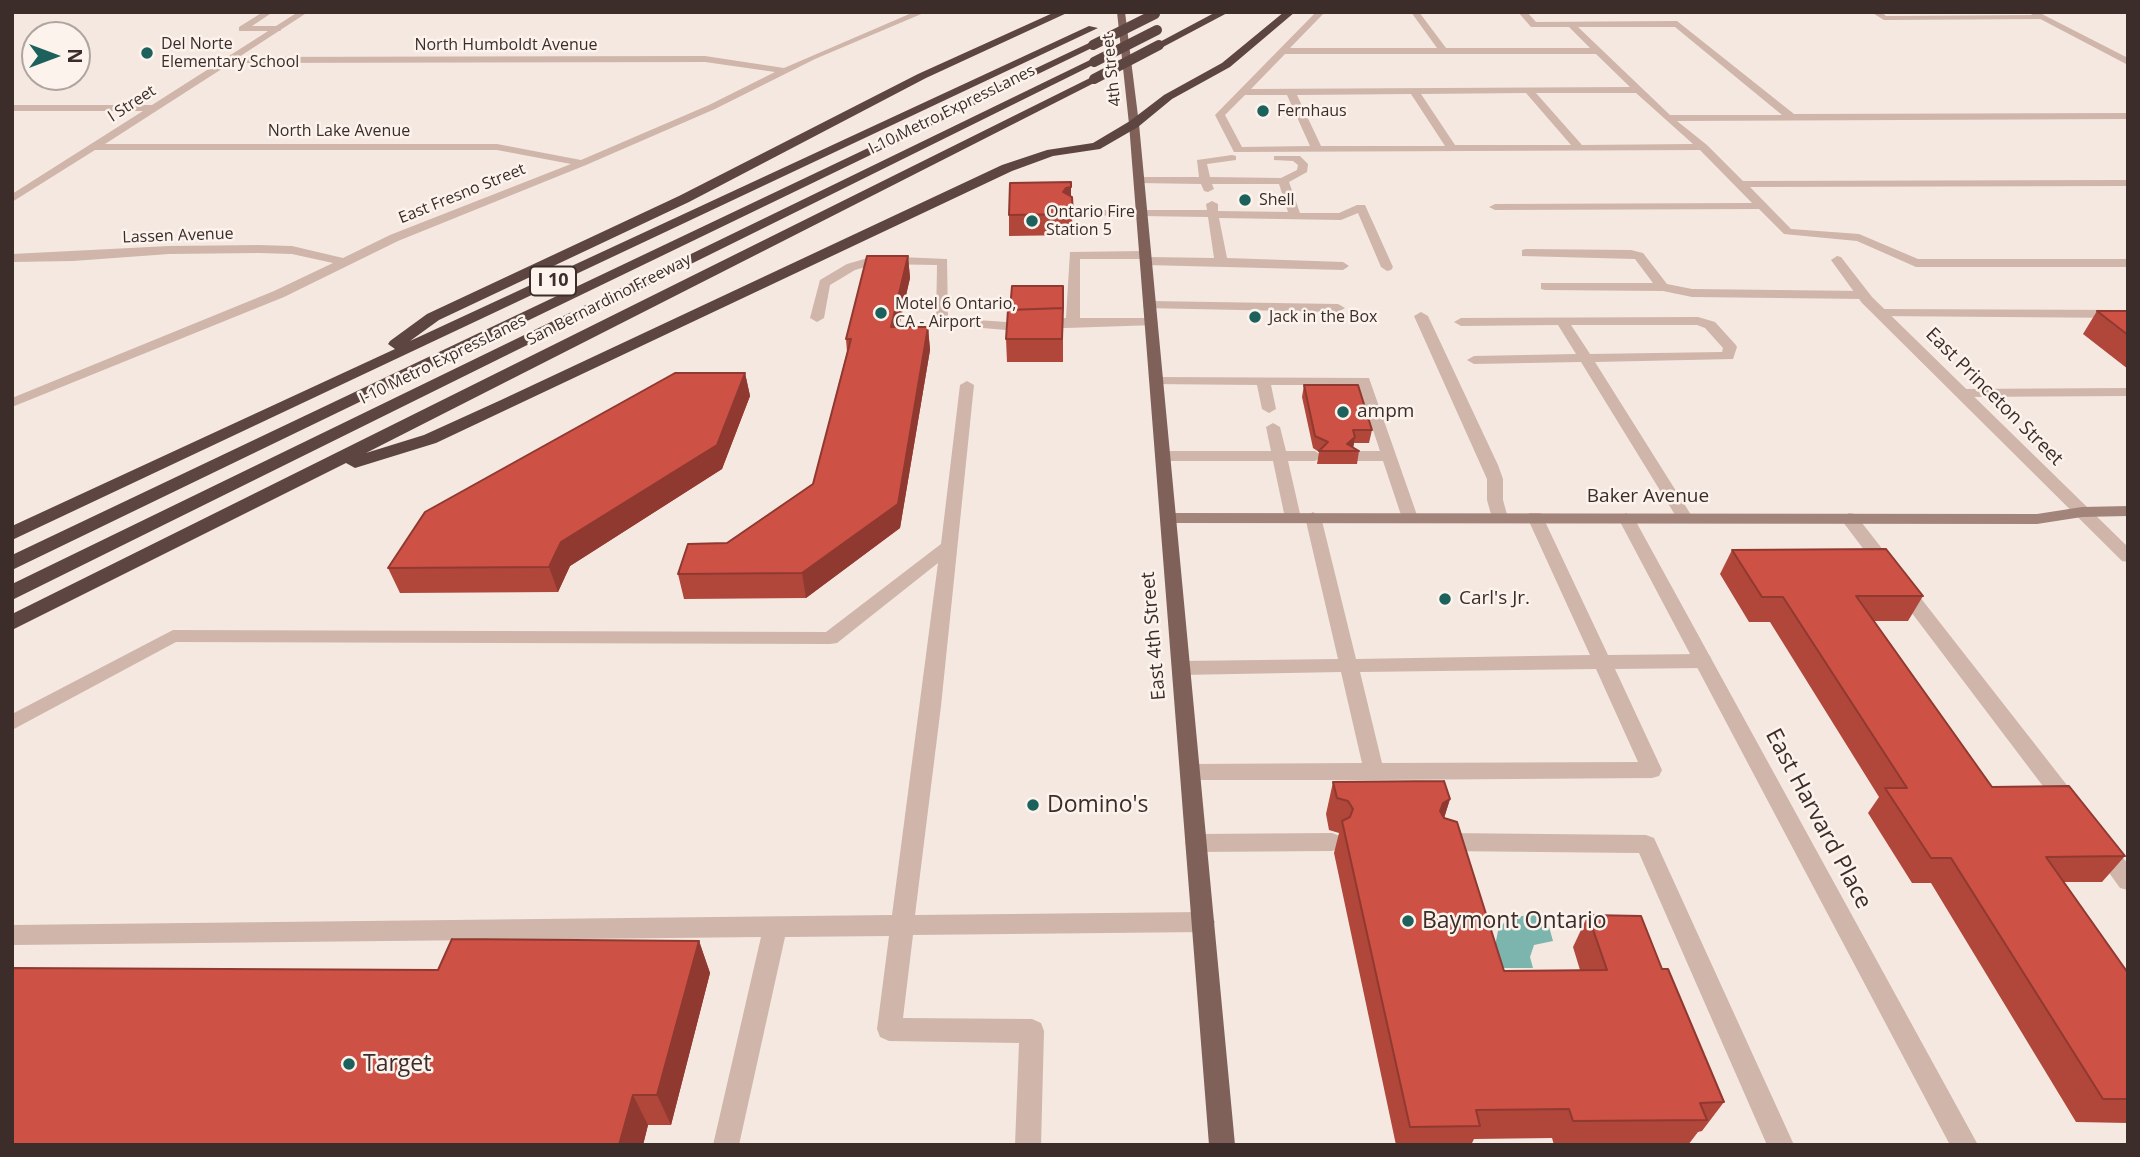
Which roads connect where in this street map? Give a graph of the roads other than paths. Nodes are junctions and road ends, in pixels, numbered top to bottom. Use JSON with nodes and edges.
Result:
{"nodes":[{"id":1,"x":269,"y":12,"type":"edge"},
{"id":2,"x":304,"y":12,"type":"edge"},
{"id":3,"x":922,"y":12,"type":"edge"},
{"id":4,"x":1064,"y":12,"type":"edge"},
{"id":5,"x":1224,"y":12,"type":"edge"},
{"id":6,"x":1290,"y":12,"type":"edge"},
{"id":7,"x":1321,"y":12,"type":"edge"},
{"id":8,"x":1415,"y":12,"type":"edge"},
{"id":9,"x":1522,"y":12,"type":"edge"},
{"id":10,"x":1587,"y":12,"type":"edge"},
{"id":11,"x":1875,"y":12,"type":"edge"},
{"id":12,"x":1157,"y":13,"type":"edge"},
{"id":13,"x":1121,"y":14,"type":"edge"},
{"id":14,"x":2036,"y":14,"type":"edge"},
{"id":15,"x":1169,"y":24,"type":"dead end"},
{"id":16,"x":1571,"y":25,"type":"junction"},
{"id":17,"x":1600,"y":25,"type":"junction"},
{"id":18,"x":278,"y":29,"type":"junction"},
{"id":19,"x":1097,"y":32,"type":"junction"},
{"id":20,"x":1283,"y":51,"type":"junction"},
{"id":21,"x":1443,"y":51,"type":"junction"},
{"id":22,"x":1598,"y":51,"type":"junction"},
{"id":23,"x":229,"y":60,"type":"junction"},
{"id":24,"x":2128,"y":62,"type":"edge"},
{"id":25,"x":782,"y":70,"type":"junction"},
{"id":26,"x":1094,"y":70,"type":"junction"},
{"id":27,"x":1638,"y":90,"type":"junction"},
{"id":28,"x":1414,"y":91,"type":"junction"},
{"id":29,"x":1529,"y":91,"type":"junction"},
{"id":30,"x":1243,"y":92,"type":"junction"},
{"id":31,"x":1291,"y":92,"type":"junction"},
{"id":32,"x":12,"y":108,"type":"edge"},
{"id":33,"x":155,"y":108,"type":"junction"},
{"id":34,"x":2128,"y":116,"type":"edge"},
{"id":35,"x":1791,"y":117,"type":"junction"},
{"id":36,"x":1667,"y":118,"type":"junction"},
{"id":37,"x":1134,"y":124,"type":"junction"},
{"id":38,"x":94,"y":147,"type":"junction"},
{"id":39,"x":1703,"y":147,"type":"junction"},
{"id":40,"x":1579,"y":148,"type":"junction"},
{"id":41,"x":1452,"y":149,"type":"junction"},
{"id":42,"x":1317,"y":150,"type":"junction"},
{"id":43,"x":1232,"y":158,"type":"dead end"},
{"id":44,"x":1271,"y":158,"type":"dead end"},
{"id":45,"x":582,"y":163,"type":"junction"},
{"id":46,"x":1139,"y":180,"type":"junction"},
{"id":47,"x":1207,"y":180,"type":"junction"},
{"id":48,"x":1233,"y":180,"type":"junction"},
{"id":49,"x":1260,"y":181,"type":"junction"},
{"id":50,"x":1283,"y":181,"type":"junction"},
{"id":51,"x":2128,"y":183,"type":"edge"},
{"id":52,"x":1740,"y":184,"type":"junction"},
{"id":53,"x":13,"y":198,"type":"edge"},
{"id":54,"x":1211,"y":204,"type":"junction"},
{"id":55,"x":1240,"y":205,"type":"junction"},
{"id":56,"x":1269,"y":205,"type":"junction"},
{"id":57,"x":1496,"y":206,"type":"dead end"},
{"id":58,"x":1763,"y":206,"type":"junction"},
{"id":59,"x":1072,"y":212,"type":"edge"},
{"id":60,"x":1141,"y":213,"type":"junction"},
{"id":61,"x":1295,"y":215,"type":"junction"},
{"id":62,"x":1526,"y":253,"type":"dead end"},
{"id":63,"x":12,"y":258,"type":"edge"},
{"id":64,"x":1145,"y":258,"type":"junction"},
{"id":65,"x":1838,"y":260,"type":"dead end"},
{"id":66,"x":345,"y":262,"type":"junction"},
{"id":67,"x":1221,"y":262,"type":"junction"},
{"id":68,"x":2128,"y":263,"type":"edge"},
{"id":69,"x":1343,"y":266,"type":"dead end"},
{"id":70,"x":1387,"y":267,"type":"dead end"},
{"id":71,"x":1545,"y":286,"type":"dead end"},
{"id":72,"x":1663,"y":287,"type":"junction"},
{"id":73,"x":1864,"y":295,"type":"junction"},
{"id":74,"x":1149,"y":305,"type":"junction"},
{"id":75,"x":1338,"y":308,"type":"dead end"},
{"id":76,"x":1881,"y":313,"type":"junction"},
{"id":77,"x":2128,"y":314,"type":"edge"},
{"id":78,"x":1421,"y":316,"type":"dead end"},
{"id":79,"x":817,"y":318,"type":"dead end"},
{"id":80,"x":1562,"y":321,"type":"junction"},
{"id":81,"x":1073,"y":322,"type":"junction"},
{"id":82,"x":1151,"y":322,"type":"junction"},
{"id":83,"x":1461,"y":322,"type":"dead end"},
{"id":84,"x":1585,"y":358,"type":"junction"},
{"id":85,"x":1474,"y":360,"type":"dead end"},
{"id":86,"x":356,"y":372,"type":"junction"},
{"id":87,"x":1156,"y":381,"type":"junction"},
{"id":88,"x":1263,"y":381,"type":"junction"},
{"id":89,"x":967,"y":385,"type":"dead end"},
{"id":90,"x":2128,"y":392,"type":"edge"},
{"id":91,"x":1962,"y":393,"type":"junction"},
{"id":92,"x":12,"y":403,"type":"edge"},
{"id":93,"x":1269,"y":409,"type":"dead end"},
{"id":94,"x":1273,"y":427,"type":"dead end"},
{"id":95,"x":1163,"y":456,"type":"junction"},
{"id":96,"x":1279,"y":456,"type":"junction"},
{"id":97,"x":1315,"y":456,"type":"dead end"},
{"id":98,"x":1355,"y":456,"type":"edge"},
{"id":99,"x":1389,"y":456,"type":"junction"},
{"id":100,"x":296,"y":481,"type":"junction"},
{"id":101,"x":2128,"y":511,"type":"edge"},
{"id":102,"x":2082,"y":512,"type":"junction"},
{"id":103,"x":1313,"y":517,"type":"junction"},
{"id":104,"x":1535,"y":517,"type":"junction"},
{"id":105,"x":1168,"y":518,"type":"junction"},
{"id":106,"x":1293,"y":518,"type":"junction"},
{"id":107,"x":1410,"y":518,"type":"junction"},
{"id":108,"x":1500,"y":518,"type":"junction"},
{"id":109,"x":1626,"y":518,"type":"junction"},
{"id":110,"x":1685,"y":518,"type":"junction"},
{"id":111,"x":1849,"y":518,"type":"junction"},
{"id":112,"x":12,"y":534,"type":"edge"},
{"id":113,"x":948,"y":548,"type":"junction"},
{"id":114,"x":2128,"y":557,"type":"edge"},
{"id":115,"x":12,"y":563,"type":"edge"},
{"id":116,"x":12,"y":593,"type":"edge"},
{"id":117,"x":12,"y":624,"type":"edge"},
{"id":118,"x":1703,"y":661,"type":"junction"},
{"id":119,"x":1602,"y":662,"type":"junction"},
{"id":120,"x":1348,"y":665,"type":"junction"},
{"id":121,"x":1181,"y":668,"type":"junction"},
{"id":122,"x":12,"y":723,"type":"edge"},
{"id":123,"x":1190,"y":772,"type":"junction"},
{"id":124,"x":1374,"y":772,"type":"junction"},
{"id":125,"x":2077,"y":815,"type":"edge"},
{"id":126,"x":2094,"y":837,"type":"edge"},
{"id":127,"x":1332,"y":842,"type":"dead end"},
{"id":128,"x":1443,"y":842,"type":"edge"},
{"id":129,"x":1196,"y":843,"type":"junction"},
{"id":130,"x":2128,"y":881,"type":"edge"},
{"id":131,"x":1203,"y":922,"type":"junction"},
{"id":132,"x":903,"y":925,"type":"junction"},
{"id":133,"x":775,"y":927,"type":"junction"},
{"id":134,"x":12,"y":935,"type":"edge"},
{"id":135,"x":726,"y":1145,"type":"edge"},
{"id":136,"x":1028,"y":1145,"type":"edge"},
{"id":137,"x":1222,"y":1145,"type":"edge"},
{"id":138,"x":1781,"y":1145,"type":"edge"},
{"id":139,"x":1965,"y":1145,"type":"edge"}],
"edges":[{"from":1,"to":18,"type":"street"},
{"from":2,"to":18,"type":"street","name":"I Street"},
{"from":3,"to":25,"type":"street","name":"East Fresno Street"},
{"from":4,"to":86,"type":"highway"},
{"from":5,"to":26,"type":"highway","name":"San Bernardino Freeway","bridge":true},
{"from":6,"to":37,"type":"highway"},
{"from":7,"to":20,"type":"street"},
{"from":8,"to":21,"type":"street"},
{"from":9,"to":16,"type":"street"},
{"from":10,"to":17,"type":"street"},
{"from":11,"to":14,"type":"street"},
{"from":12,"to":19,"type":"highway","name":"I-10 Metro ExpressLanes","bridge":true},
{"from":13,"to":37,"type":"main road","name":"4th Street"},
{"from":14,"to":24,"type":"street"},
{"from":15,"to":26,"type":"highway","name":"I-10 Metro ExpressLanes","bridge":true},
{"from":16,"to":17,"type":"street"},
{"from":16,"to":22,"type":"street"},
{"from":17,"to":35,"type":"street"},
{"from":18,"to":23,"type":"street","name":"I Street"},
{"from":19,"to":86,"type":"highway","name":"San Bernardino Freeway","number":"I 10"},
{"from":19,"to":115,"type":"highway","name":"I-10 Metro ExpressLanes"},
{"from":20,"to":21,"type":"street"},
{"from":20,"to":30,"type":"street"},
{"from":21,"to":22,"type":"street"},
{"from":22,"to":27,"type":"street"},
{"from":23,"to":25,"type":"street","name":"North Humboldt Avenue"},
{"from":23,"to":33,"type":"street","name":"I Street"},
{"from":25,"to":45,"type":"street","name":"East Fresno Street"},
{"from":26,"to":100,"type":"highway","name":"San Bernardino Freeway"},
{"from":26,"to":116,"type":"highway","name":"I-10 Metro ExpressLanes"},
{"from":27,"to":29,"type":"street"},
{"from":27,"to":36,"type":"street"},
{"from":28,"to":29,"type":"street"},
{"from":28,"to":31,"type":"street"},
{"from":28,"to":41,"type":"street"},
{"from":29,"to":40,"type":"street"},
{"from":30,"to":31,"type":"street"},
{"from":30,"to":42,"type":"street"},
{"from":31,"to":42,"type":"street"},
{"from":32,"to":33,"type":"street"},
{"from":33,"to":38,"type":"street","name":"I Street"},
{"from":34,"to":35,"type":"street"},
{"from":35,"to":36,"type":"street"},
{"from":36,"to":39,"type":"street"},
{"from":37,"to":46,"type":"main road","name":"East 4th Street"},
{"from":37,"to":100,"type":"highway"},
{"from":38,"to":45,"type":"street","name":"North Lake Avenue"},
{"from":38,"to":53,"type":"street","name":"I Street"},
{"from":39,"to":40,"type":"street"},
{"from":39,"to":52,"type":"street"},
{"from":40,"to":41,"type":"street"},
{"from":41,"to":42,"type":"street"},
{"from":43,"to":47,"type":"street"},
{"from":44,"to":50,"type":"street"},
{"from":45,"to":66,"type":"street","name":"East Fresno Street"},
{"from":46,"to":47,"type":"street"},
{"from":46,"to":60,"type":"main road","name":"East 4th Street"},
{"from":47,"to":48,"type":"street"},
{"from":47,"to":54,"type":"street"},
{"from":48,"to":49,"type":"street"},
{"from":48,"to":55,"type":"street"},
{"from":49,"to":50,"type":"street"},
{"from":49,"to":56,"type":"street"},
{"from":50,"to":61,"type":"street"},
{"from":51,"to":52,"type":"street"},
{"from":52,"to":58,"type":"street"},
{"from":54,"to":55,"type":"street"},
{"from":54,"to":60,"type":"street"},
{"from":54,"to":67,"type":"street"},
{"from":55,"to":56,"type":"street"},
{"from":56,"to":61,"type":"street"},
{"from":57,"to":58,"type":"street"},
{"from":58,"to":68,"type":"street"},
{"from":59,"to":60,"type":"street"},
{"from":60,"to":64,"type":"main road","name":"East 4th Street"},
{"from":61,"to":70,"type":"street"},
{"from":62,"to":72,"type":"street"},
{"from":63,"to":66,"type":"street","name":"Lassen Avenue"},
{"from":64,"to":67,"type":"street"},
{"from":64,"to":74,"type":"main road","name":"East 4th Street"},
{"from":64,"to":81,"type":"street"},
{"from":65,"to":73,"type":"street","name":"East Princeton Street"},
{"from":66,"to":92,"type":"street","name":"East Fresno Street"},
{"from":67,"to":69,"type":"street"},
{"from":71,"to":72,"type":"street"},
{"from":72,"to":73,"type":"street"},
{"from":73,"to":76,"type":"street","name":"East Princeton Street"},
{"from":74,"to":75,"type":"street"},
{"from":74,"to":82,"type":"main road","name":"East 4th Street"},
{"from":76,"to":77,"type":"street"},
{"from":76,"to":91,"type":"street","name":"East Princeton Street"},
{"from":78,"to":108,"type":"street"},
{"from":79,"to":81,"type":"street"},
{"from":80,"to":83,"type":"street"},
{"from":80,"to":84,"type":"street"},
{"from":80,"to":84,"type":"street"},
{"from":81,"to":82,"type":"street"},
{"from":82,"to":87,"type":"main road","name":"East 4th Street"},
{"from":84,"to":85,"type":"street"},
{"from":84,"to":110,"type":"street"},
{"from":86,"to":112,"type":"highway","name":"San Bernardino Freeway","number":"I 10"},
{"from":87,"to":88,"type":"street"},
{"from":87,"to":95,"type":"main road","name":"East 4th Street"},
{"from":88,"to":93,"type":"street"},
{"from":88,"to":99,"type":"street"},
{"from":89,"to":113,"type":"street"},
{"from":90,"to":91,"type":"street"},
{"from":91,"to":102,"type":"street","name":"East Princeton Street"},
{"from":94,"to":96,"type":"street"},
{"from":95,"to":96,"type":"street"},
{"from":95,"to":105,"type":"main road","name":"East 4th Street"},
{"from":96,"to":97,"type":"street"},
{"from":96,"to":106,"type":"street"},
{"from":98,"to":99,"type":"street"},
{"from":99,"to":107,"type":"street"},
{"from":100,"to":117,"type":"highway","name":"San Bernardino Freeway"},
{"from":101,"to":102,"type":"street","name":"Baker Avenue"},
{"from":102,"to":111,"type":"street","name":"Baker Avenue"},
{"from":102,"to":114,"type":"street","name":"East Princeton Street"},
{"from":103,"to":106,"type":"street","name":"Baker Avenue"},
{"from":103,"to":107,"type":"street","name":"Baker Avenue"},
{"from":103,"to":120,"type":"street"},
{"from":104,"to":108,"type":"street","name":"Baker Avenue"},
{"from":104,"to":109,"type":"street","name":"Baker Avenue"},
{"from":104,"to":119,"type":"street"},
{"from":105,"to":106,"type":"street","name":"Baker Avenue"},
{"from":105,"to":121,"type":"main road","name":"East 4th Street"},
{"from":107,"to":108,"type":"street","name":"Baker Avenue"},
{"from":109,"to":110,"type":"street","name":"Baker Avenue"},
{"from":109,"to":118,"type":"street","name":"East Harvard Place"},
{"from":110,"to":111,"type":"street","name":"Baker Avenue"},
{"from":111,"to":125,"type":"street"},
{"from":113,"to":122,"type":"street"},
{"from":113,"to":132,"type":"street"},
{"from":118,"to":119,"type":"street"},
{"from":118,"to":139,"type":"street","name":"East Harvard Place"},
{"from":119,"to":120,"type":"street"},
{"from":119,"to":124,"type":"street"},
{"from":120,"to":121,"type":"street"},
{"from":120,"to":124,"type":"street"},
{"from":121,"to":123,"type":"main road","name":"East 4th Street"},
{"from":123,"to":124,"type":"street"},
{"from":123,"to":129,"type":"main road","name":"East 4th Street"},
{"from":126,"to":130,"type":"street"},
{"from":127,"to":129,"type":"street"},
{"from":128,"to":138,"type":"street"},
{"from":129,"to":131,"type":"main road","name":"East 4th Street"},
{"from":131,"to":132,"type":"street"},
{"from":131,"to":137,"type":"main road","name":"East 4th Street"},
{"from":132,"to":133,"type":"street"},
{"from":132,"to":136,"type":"street"},
{"from":133,"to":134,"type":"street"},
{"from":133,"to":135,"type":"street"}]}
